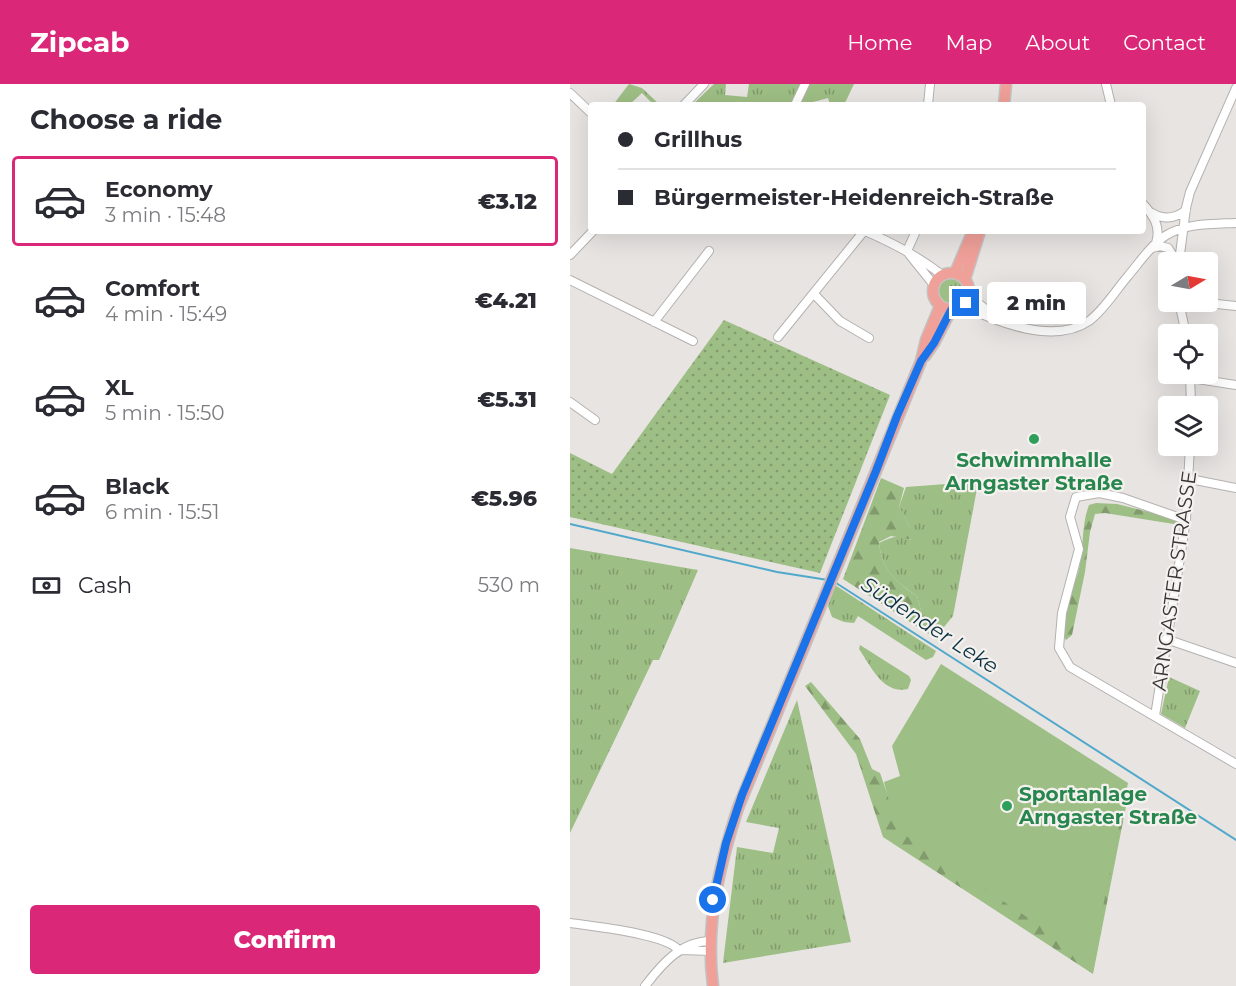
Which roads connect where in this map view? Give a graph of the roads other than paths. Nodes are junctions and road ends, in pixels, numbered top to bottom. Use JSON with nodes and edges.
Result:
{"nodes":[{"id":1,"x":704,"y":84,"type":"edge"},
{"id":2,"x":805,"y":84,"type":"edge"},
{"id":3,"x":930,"y":84,"type":"edge"},
{"id":4,"x":1006,"y":84,"type":"edge"},
{"id":5,"x":1106,"y":84,"type":"edge"},
{"id":6,"x":1236,"y":88,"type":"edge"},
{"id":7,"x":570,"y":93,"type":"edge"},
{"id":8,"x":687,"y":102,"type":"edge"},
{"id":9,"x":796,"y":102,"type":"edge"},
{"id":10,"x":928,"y":102,"type":"edge"},
{"id":11,"x":1004,"y":102,"type":"edge"},
{"id":12,"x":1110,"y":102,"type":"edge"},
{"id":13,"x":588,"y":110,"type":"edge"},
{"id":14,"x":1146,"y":207,"type":"edge"},
{"id":15,"x":1186,"y":210,"type":"junction"},
{"id":16,"x":1152,"y":213,"type":"junction"},
{"id":17,"x":1162,"y":217,"type":"junction"},
{"id":18,"x":1236,"y":223,"type":"edge"},
{"id":19,"x":1183,"y":228,"type":"junction"},
{"id":20,"x":590,"y":234,"type":"edge"},
{"id":21,"x":863,"y":234,"type":"edge"},
{"id":22,"x":871,"y":234,"type":"edge"},
{"id":23,"x":915,"y":234,"type":"edge"},
{"id":24,"x":971,"y":234,"type":"edge"},
{"id":25,"x":979,"y":234,"type":"edge"},
{"id":26,"x":1154,"y":246,"type":"junction"},
{"id":27,"x":710,"y":251,"type":"dead end"},
{"id":28,"x":907,"y":251,"type":"junction"},
{"id":29,"x":1172,"y":252,"type":"edge"},
{"id":30,"x":1179,"y":252,"type":"edge"},
{"id":31,"x":570,"y":255,"type":"edge"},
{"id":32,"x":942,"y":275,"type":"junction"},
{"id":33,"x":960,"y":276,"type":"junction"},
{"id":34,"x":570,"y":280,"type":"edge"},
{"id":35,"x":934,"y":285,"type":"junction"},
{"id":36,"x":814,"y":294,"type":"junction"},
{"id":37,"x":966,"y":301,"type":"junction"},
{"id":38,"x":1218,"y":304,"type":"edge"},
{"id":39,"x":1236,"y":306,"type":"edge"},
{"id":40,"x":946,"y":308,"type":"junction"},
{"id":41,"x":654,"y":322,"type":"junction"},
{"id":42,"x":778,"y":337,"type":"dead end"},
{"id":43,"x":869,"y":338,"type":"dead end"},
{"id":44,"x":693,"y":341,"type":"dead end"},
{"id":45,"x":1218,"y":381,"type":"edge"},
{"id":46,"x":1236,"y":385,"type":"edge"},
{"id":47,"x":570,"y":402,"type":"edge"},
{"id":48,"x":595,"y":420,"type":"dead end"},
{"id":49,"x":1190,"y":456,"type":"edge"},
{"id":50,"x":1190,"y":479,"type":"junction"},
{"id":51,"x":1236,"y":488,"type":"edge"},
{"id":52,"x":1186,"y":520,"type":"junction"},
{"id":53,"x":1166,"y":639,"type":"junction"},
{"id":54,"x":1236,"y":663,"type":"edge"},
{"id":55,"x":1155,"y":716,"type":"junction"},
{"id":56,"x":1236,"y":764,"type":"edge"},
{"id":57,"x":570,"y":923,"type":"edge"},
{"id":58,"x":711,"y":946,"type":"junction"},
{"id":59,"x":680,"y":950,"type":"junction"},
{"id":60,"x":645,"y":986,"type":"edge"},
{"id":61,"x":713,"y":986,"type":"edge"}],
"edges":[{"from":1,"to":8,"type":"street"},
{"from":2,"to":9,"type":"street"},
{"from":3,"to":10,"type":"street"},
{"from":4,"to":11,"type":"main road"},
{"from":5,"to":12,"type":"street"},
{"from":6,"to":15,"type":"street"},
{"from":7,"to":13,"type":"street"},
{"from":14,"to":16,"type":"street"},
{"from":15,"to":17,"type":"street"},
{"from":15,"to":19,"type":"street"},
{"from":16,"to":17,"type":"street"},
{"from":16,"to":26,"type":"street"},
{"from":17,"to":19,"type":"street"},
{"from":18,"to":19,"type":"street"},
{"from":19,"to":26,"type":"street"},
{"from":19,"to":30,"type":"street"},
{"from":20,"to":31,"type":"street"},
{"from":21,"to":36,"type":"street"},
{"from":22,"to":28,"type":"street"},
{"from":23,"to":28,"type":"street"},
{"from":24,"to":33,"type":"main road"},
{"from":25,"to":33,"type":"main road"},
{"from":26,"to":29,"type":"street"},
{"from":26,"to":37,"type":"street"},
{"from":27,"to":41,"type":"street"},
{"from":28,"to":32,"type":"street"},
{"from":28,"to":35,"type":"street"},
{"from":32,"to":33,"type":"main road"},
{"from":32,"to":35,"type":"main road"},
{"from":33,"to":37,"type":"main road"},
{"from":34,"to":41,"type":"street"},
{"from":35,"to":40,"type":"main road"},
{"from":36,"to":42,"type":"street"},
{"from":36,"to":43,"type":"street"},
{"from":37,"to":40,"type":"main road"},
{"from":38,"to":39,"type":"street"},
{"from":40,"to":58,"type":"main road"},
{"from":41,"to":44,"type":"street"},
{"from":45,"to":46,"type":"street"},
{"from":47,"to":48,"type":"street"},
{"from":49,"to":50,"type":"street","name":"ARNGASTER STRASSE"},
{"from":50,"to":51,"type":"street"},
{"from":50,"to":52,"type":"street","name":"ARNGASTER STRASSE"},
{"from":52,"to":53,"type":"street","name":"ARNGASTER STRASSE"},
{"from":52,"to":55,"type":"street"},
{"from":53,"to":54,"type":"street"},
{"from":53,"to":55,"type":"street","name":"ARNGASTER STRASSE"},
{"from":55,"to":56,"type":"street"},
{"from":57,"to":59,"type":"street"},
{"from":58,"to":59,"type":"street"},
{"from":58,"to":61,"type":"main road"},
{"from":59,"to":60,"type":"street"}]}
